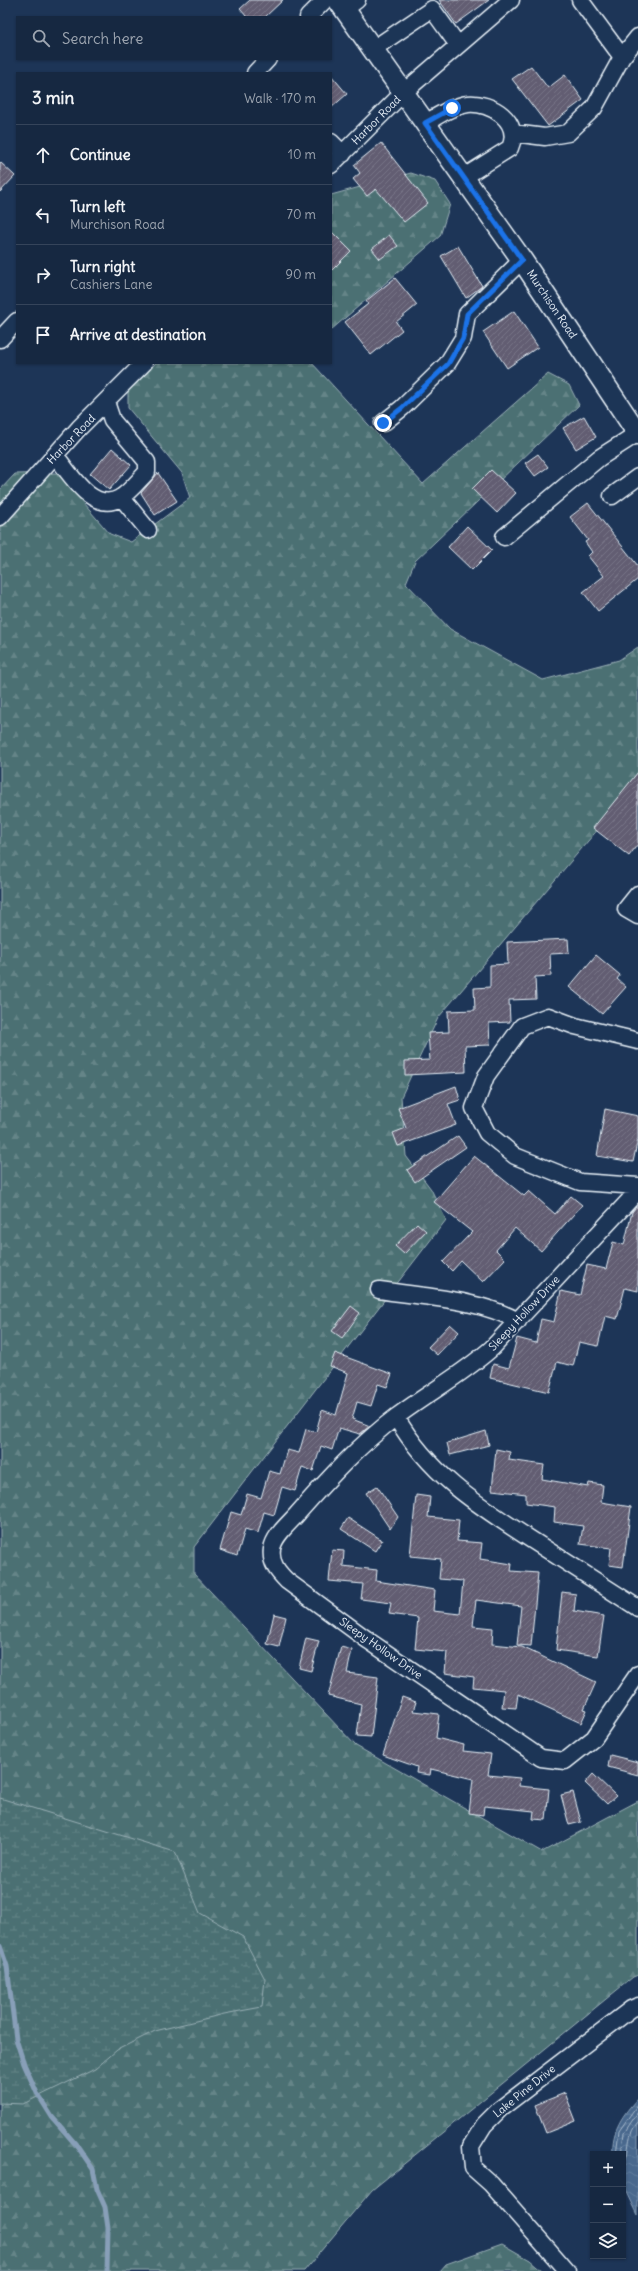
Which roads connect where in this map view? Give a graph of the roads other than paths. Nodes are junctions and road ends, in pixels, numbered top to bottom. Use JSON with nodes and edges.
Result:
{"nodes":[{"id":1,"x":325,"y":0,"type":"edge"},
{"id":2,"x":511,"y":0,"type":"edge"},
{"id":3,"x":580,"y":0,"type":"edge"},
{"id":4,"x":347,"y":3,"type":"edge"},
{"id":5,"x":309,"y":16,"type":"edge"},
{"id":6,"x":638,"y":37,"type":"edge"},
{"id":7,"x":458,"y":45,"type":"junction"},
{"id":8,"x":373,"y":49,"type":"junction"},
{"id":9,"x":622,"y":57,"type":"junction"},
{"id":10,"x":404,"y":92,"type":"junction"},
{"id":11,"x":425,"y":123,"type":"junction"},
{"id":12,"x":513,"y":133,"type":"junction"},
{"id":13,"x":332,"y":143,"type":"edge"},
{"id":14,"x":343,"y":154,"type":"junction"},
{"id":15,"x":332,"y":164,"type":"edge"},
{"id":16,"x":464,"y":177,"type":"junction"},
{"id":17,"x":522,"y":260,"type":"junction"},
{"id":18,"x":16,"y":322,"type":"edge"},
{"id":19,"x":0,"y":339,"type":"edge"},
{"id":20,"x":143,"y":364,"type":"edge"},
{"id":21,"x":106,"y":402,"type":"junction"},
{"id":22,"x":383,"y":423,"type":"dead end"},
{"id":23,"x":638,"y":433,"type":"edge"},
{"id":24,"x":55,"y":455,"type":"junction"},
{"id":25,"x":638,"y":478,"type":"edge"},
{"id":26,"x":612,"y":496,"type":"dead end"},
{"id":27,"x":121,"y":497,"type":"junction"},
{"id":28,"x":0,"y":517,"type":"edge"},
{"id":29,"x":148,"y":530,"type":"dead end"},
{"id":30,"x":504,"y":537,"type":"dead end"},
{"id":31,"x":638,"y":894,"type":"edge"},
{"id":32,"x":638,"y":916,"type":"edge"},
{"id":33,"x":638,"y":1041,"type":"edge"},
{"id":34,"x":638,"y":1186,"type":"edge"},
{"id":35,"x":638,"y":1191,"type":"edge"},
{"id":36,"x":379,"y":1290,"type":"dead end"},
{"id":37,"x":518,"y":1321,"type":"junction"},
{"id":38,"x":396,"y":1417,"type":"junction"},
{"id":39,"x":638,"y":1608,"type":"edge"},
{"id":40,"x":638,"y":1674,"type":"edge"},
{"id":41,"x":638,"y":2006,"type":"edge"},
{"id":42,"x":567,"y":2271,"type":"edge"}],
"edges":[{"from":1,"to":5,"type":"street"},
{"from":2,"to":7,"type":"street","name":"Harbor Road"},
{"from":3,"to":9,"type":"street"},
{"from":4,"to":8,"type":"main road","name":"Murchison Road"},
{"from":6,"to":9,"type":"street"},
{"from":7,"to":8,"type":"street"},
{"from":7,"to":10,"type":"street","name":"Harbor Road"},
{"from":8,"to":10,"type":"main road","name":"Murchison Road"},
{"from":9,"to":12,"type":"street"},
{"from":10,"to":11,"type":"main road","name":"Murchison Road"},
{"from":10,"to":14,"type":"street","name":"Harbor Road"},
{"from":11,"to":12,"type":"street"},
{"from":11,"to":16,"type":"main road","name":"Murchison Road"},
{"from":12,"to":16,"type":"street"},
{"from":13,"to":14,"type":"street"},
{"from":14,"to":15,"type":"street","name":"Harbor Road"},
{"from":16,"to":17,"type":"main road","name":"Murchison Road"},
{"from":17,"to":22,"type":"street"},
{"from":17,"to":23,"type":"main road","name":"Murchison Road"},
{"from":18,"to":19,"type":"street"},
{"from":20,"to":21,"type":"street","name":"Harbor Road"},
{"from":21,"to":24,"type":"street","name":"Harbor Road"},
{"from":21,"to":27,"type":"street"},
{"from":23,"to":30,"type":"street"},
{"from":24,"to":27,"type":"street"},
{"from":24,"to":28,"type":"street","name":"Harbor Road"},
{"from":25,"to":26,"type":"street"},
{"from":27,"to":29,"type":"street"},
{"from":31,"to":32,"type":"street"},
{"from":33,"to":34,"type":"street"},
{"from":35,"to":37,"type":"street","name":"Sleepy Hollow Drive"},
{"from":36,"to":37,"type":"street"},
{"from":37,"to":38,"type":"street","name":"Sleepy Hollow Drive"},
{"from":38,"to":39,"type":"street"},
{"from":38,"to":40,"type":"street","name":"Sleepy Hollow Drive"},
{"from":41,"to":42,"type":"street","name":"Lake Pine Drive"}]}
